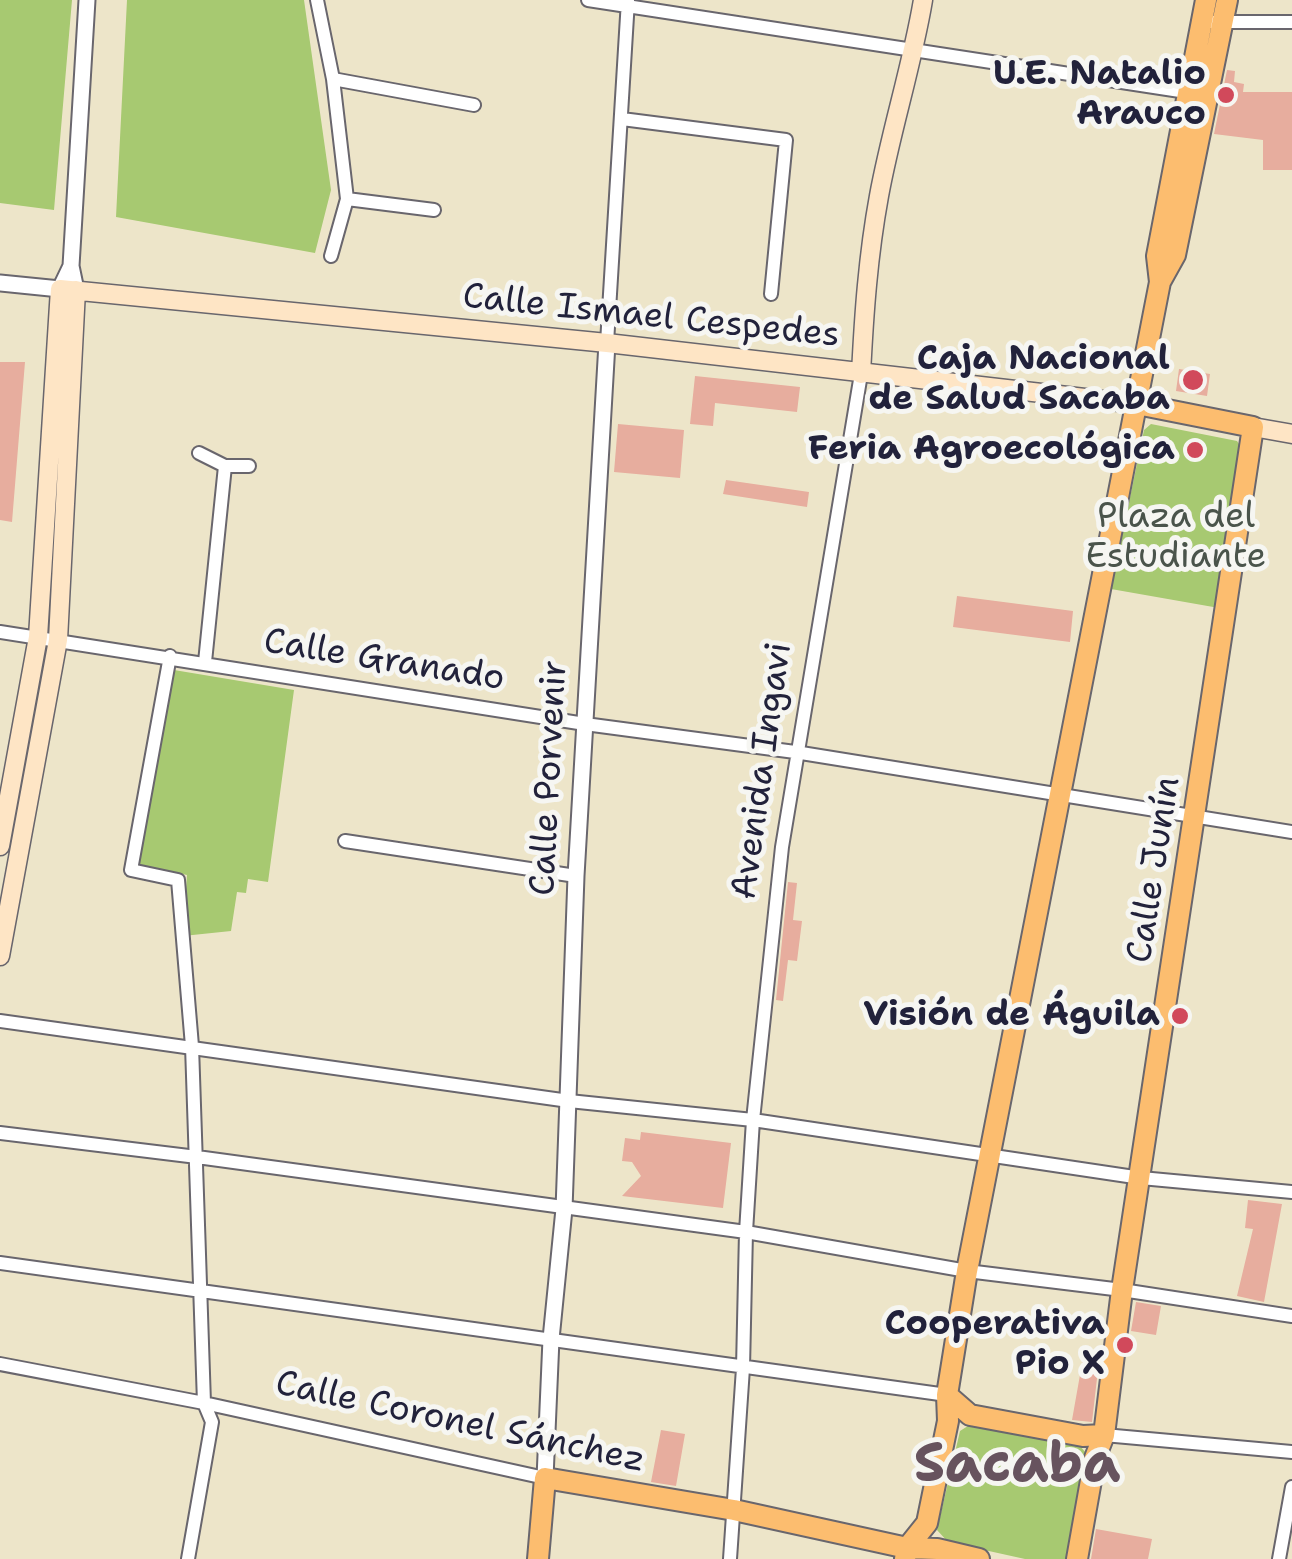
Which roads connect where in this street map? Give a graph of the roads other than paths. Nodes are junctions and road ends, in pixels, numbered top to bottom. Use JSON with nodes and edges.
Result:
{"nodes":[{"id":1,"x":87,"y":0,"type":"edge"},
{"id":2,"x":317,"y":0,"type":"edge"},
{"id":3,"x":588,"y":0,"type":"edge"},
{"id":4,"x":923,"y":0,"type":"edge"},
{"id":5,"x":1206,"y":0,"type":"edge"},
{"id":6,"x":1227,"y":0,"type":"edge"},
{"id":7,"x":628,"y":3,"type":"edge"},
{"id":8,"x":1292,"y":22,"type":"edge"},
{"id":9,"x":1212,"y":23,"type":"junction"},
{"id":10,"x":914,"y":49,"type":"junction"},
{"id":11,"x":334,"y":80,"type":"junction"},
{"id":12,"x":1198,"y":94,"type":"junction"},
{"id":13,"x":474,"y":105,"type":"dead end"},
{"id":14,"x":622,"y":119,"type":"junction"},
{"id":15,"x":348,"y":199,"type":"junction"},
{"id":16,"x":434,"y":210,"type":"dead end"},
{"id":17,"x":330,"y":256,"type":"dead end"},
{"id":18,"x":0,"y":283,"type":"edge"},
{"id":19,"x":68,"y":290,"type":"junction"},
{"id":20,"x":771,"y":294,"type":"dead end"},
{"id":21,"x":608,"y":343,"type":"junction"},
{"id":22,"x":861,"y":374,"type":"junction"},
{"id":23,"x":1137,"y":404,"type":"junction"},
{"id":24,"x":1253,"y":427,"type":"junction"},
{"id":25,"x":1292,"y":434,"type":"edge"},
{"id":26,"x":199,"y":453,"type":"dead end"},
{"id":27,"x":225,"y":466,"type":"junction"},
{"id":28,"x":249,"y":466,"type":"dead end"},
{"id":29,"x":0,"y":632,"type":"edge"},
{"id":30,"x":38,"y":637,"type":"junction"},
{"id":31,"x":58,"y":640,"type":"junction"},
{"id":32,"x":170,"y":656,"type":"junction"},
{"id":33,"x":205,"y":662,"type":"junction"},
{"id":34,"x":586,"y":724,"type":"junction"},
{"id":35,"x":796,"y":752,"type":"junction"},
{"id":36,"x":1062,"y":795,"type":"junction"},
{"id":37,"x":1196,"y":816,"type":"junction"},
{"id":38,"x":1292,"y":832,"type":"edge"},
{"id":39,"x":345,"y":841,"type":"dead end"},
{"id":40,"x":0,"y":846,"type":"edge"},
{"id":41,"x":576,"y":876,"type":"junction"},
{"id":42,"x":0,"y":956,"type":"edge"},
{"id":43,"x":0,"y":1022,"type":"edge"},
{"id":44,"x":192,"y":1046,"type":"junction"},
{"id":45,"x":569,"y":1100,"type":"junction"},
{"id":46,"x":753,"y":1120,"type":"junction"},
{"id":47,"x":0,"y":1133,"type":"edge"},
{"id":48,"x":197,"y":1156,"type":"junction"},
{"id":49,"x":990,"y":1158,"type":"junction"},
{"id":50,"x":1141,"y":1178,"type":"junction"},
{"id":51,"x":1292,"y":1192,"type":"edge"},
{"id":52,"x":564,"y":1209,"type":"junction"},
{"id":53,"x":746,"y":1232,"type":"junction"},
{"id":54,"x":0,"y":1263,"type":"edge"},
{"id":55,"x":967,"y":1271,"type":"junction"},
{"id":56,"x":1122,"y":1290,"type":"junction"},
{"id":57,"x":201,"y":1292,"type":"junction"},
{"id":58,"x":1292,"y":1316,"type":"edge"},
{"id":59,"x":552,"y":1340,"type":"junction"},
{"id":60,"x":0,"y":1364,"type":"edge"},
{"id":61,"x":742,"y":1368,"type":"junction"},
{"id":62,"x":947,"y":1395,"type":"junction"},
{"id":63,"x":204,"y":1403,"type":"junction"},
{"id":64,"x":1104,"y":1436,"type":"junction"},
{"id":65,"x":1292,"y":1452,"type":"edge"},
{"id":66,"x":545,"y":1478,"type":"junction"},
{"id":67,"x":1292,"y":1487,"type":"edge"},
{"id":68,"x":734,"y":1510,"type":"junction"},
{"id":69,"x":906,"y":1554,"type":"edge"},
{"id":70,"x":188,"y":1559,"type":"edge"},
{"id":71,"x":538,"y":1559,"type":"edge"},
{"id":72,"x":730,"y":1559,"type":"edge"},
{"id":73,"x":980,"y":1559,"type":"edge"},
{"id":74,"x":1077,"y":1559,"type":"edge"},
{"id":75,"x":1279,"y":1559,"type":"edge"}],
"edges":[{"from":1,"to":19,"type":"street"},
{"from":2,"to":11,"type":"street"},
{"from":3,"to":7,"type":"street"},
{"from":4,"to":10,"type":"main road","name":"Avenida Ingavi"},
{"from":5,"to":9,"type":"main road"},
{"from":6,"to":9,"type":"main road"},
{"from":7,"to":10,"type":"street"},
{"from":7,"to":14,"type":"street","name":"Calle Porvenir"},
{"from":8,"to":9,"type":"street"},
{"from":9,"to":12,"type":"main road"},
{"from":10,"to":12,"type":"street"},
{"from":10,"to":22,"type":"main road","name":"Avenida Ingavi"},
{"from":11,"to":13,"type":"street"},
{"from":11,"to":15,"type":"street"},
{"from":12,"to":23,"type":"main road"},
{"from":14,"to":20,"type":"street"},
{"from":14,"to":21,"type":"street","name":"Calle Porvenir"},
{"from":15,"to":16,"type":"street"},
{"from":15,"to":17,"type":"street"},
{"from":18,"to":19,"type":"street","name":"Calle Ismael Cespedes"},
{"from":19,"to":21,"type":"main road","name":"Calle Ismael Cespedes"},
{"from":19,"to":30,"type":"main road"},
{"from":19,"to":31,"type":"main road"},
{"from":21,"to":22,"type":"main road","name":"Calle Ismael Cespedes"},
{"from":21,"to":34,"type":"street","name":"Calle Porvenir"},
{"from":22,"to":23,"type":"main road","name":"Calle Ismael Cespedes"},
{"from":22,"to":35,"type":"street","name":"Avenida Ingavi"},
{"from":23,"to":24,"type":"main road","name":"Calle Ismael Cespedes"},
{"from":23,"to":36,"type":"main road"},
{"from":24,"to":25,"type":"main road","name":"Calle Ismael Cespedes"},
{"from":24,"to":37,"type":"main road","name":"Calle Junín"},
{"from":26,"to":27,"type":"street"},
{"from":27,"to":28,"type":"street"},
{"from":27,"to":33,"type":"street"},
{"from":29,"to":30,"type":"street","name":"Calle Granado"},
{"from":30,"to":31,"type":"street","name":"Calle Granado"},
{"from":30,"to":40,"type":"main road"},
{"from":31,"to":32,"type":"street","name":"Calle Granado"},
{"from":31,"to":42,"type":"main road"},
{"from":32,"to":33,"type":"street","name":"Calle Granado"},
{"from":32,"to":44,"type":"street"},
{"from":33,"to":34,"type":"street","name":"Calle Granado"},
{"from":34,"to":35,"type":"street","name":"Calle Granado"},
{"from":34,"to":41,"type":"street","name":"Calle Porvenir"},
{"from":35,"to":36,"type":"street","name":"Calle Granado"},
{"from":35,"to":46,"type":"street","name":"Avenida Ingavi"},
{"from":36,"to":37,"type":"street","name":"Calle Granado"},
{"from":36,"to":49,"type":"main road"},
{"from":37,"to":38,"type":"street","name":"Calle Granado"},
{"from":37,"to":50,"type":"main road","name":"Calle Junín"},
{"from":39,"to":41,"type":"street"},
{"from":41,"to":45,"type":"street","name":"Calle Porvenir"},
{"from":43,"to":44,"type":"street"},
{"from":44,"to":45,"type":"street"},
{"from":44,"to":48,"type":"street"},
{"from":45,"to":46,"type":"street"},
{"from":45,"to":52,"type":"street","name":"Calle Porvenir"},
{"from":46,"to":49,"type":"street"},
{"from":46,"to":53,"type":"street","name":"Avenida Ingavi"},
{"from":47,"to":48,"type":"street"},
{"from":48,"to":52,"type":"street"},
{"from":48,"to":57,"type":"street"},
{"from":49,"to":50,"type":"street"},
{"from":49,"to":55,"type":"main road"},
{"from":50,"to":51,"type":"street"},
{"from":50,"to":56,"type":"main road","name":"Calle Junín"},
{"from":52,"to":53,"type":"street"},
{"from":52,"to":59,"type":"street","name":"Calle Porvenir"},
{"from":53,"to":55,"type":"street"},
{"from":53,"to":61,"type":"street","name":"Avenida Ingavi"},
{"from":54,"to":57,"type":"street"},
{"from":55,"to":56,"type":"street"},
{"from":55,"to":62,"type":"main road"},
{"from":56,"to":58,"type":"street"},
{"from":56,"to":64,"type":"main road","name":"Calle Junín"},
{"from":57,"to":59,"type":"street"},
{"from":57,"to":63,"type":"street"},
{"from":59,"to":61,"type":"street"},
{"from":59,"to":66,"type":"street","name":"Calle Porvenir"},
{"from":60,"to":63,"type":"street","name":"Calle Coronel Sánchez"},
{"from":61,"to":62,"type":"street"},
{"from":61,"to":68,"type":"street","name":"Avenida Ingavi"},
{"from":62,"to":64,"type":"main road"},
{"from":62,"to":69,"type":"main road"},
{"from":63,"to":66,"type":"street","name":"Calle Coronel Sánchez"},
{"from":63,"to":70,"type":"street"},
{"from":64,"to":65,"type":"street"},
{"from":64,"to":74,"type":"main road","name":"Calle Junín"},
{"from":66,"to":68,"type":"main road","name":"Calle Coronel Sánchez"},
{"from":66,"to":71,"type":"main road","name":"Calle Porvenir"},
{"from":67,"to":75,"type":"street"},
{"from":68,"to":69,"type":"main road","name":"Calle Coronel Sánchez"},
{"from":68,"to":72,"type":"street","name":"Avenida Ingavi"},
{"from":69,"to":73,"type":"main road","name":"Calle Coronel Sánchez"}]}
